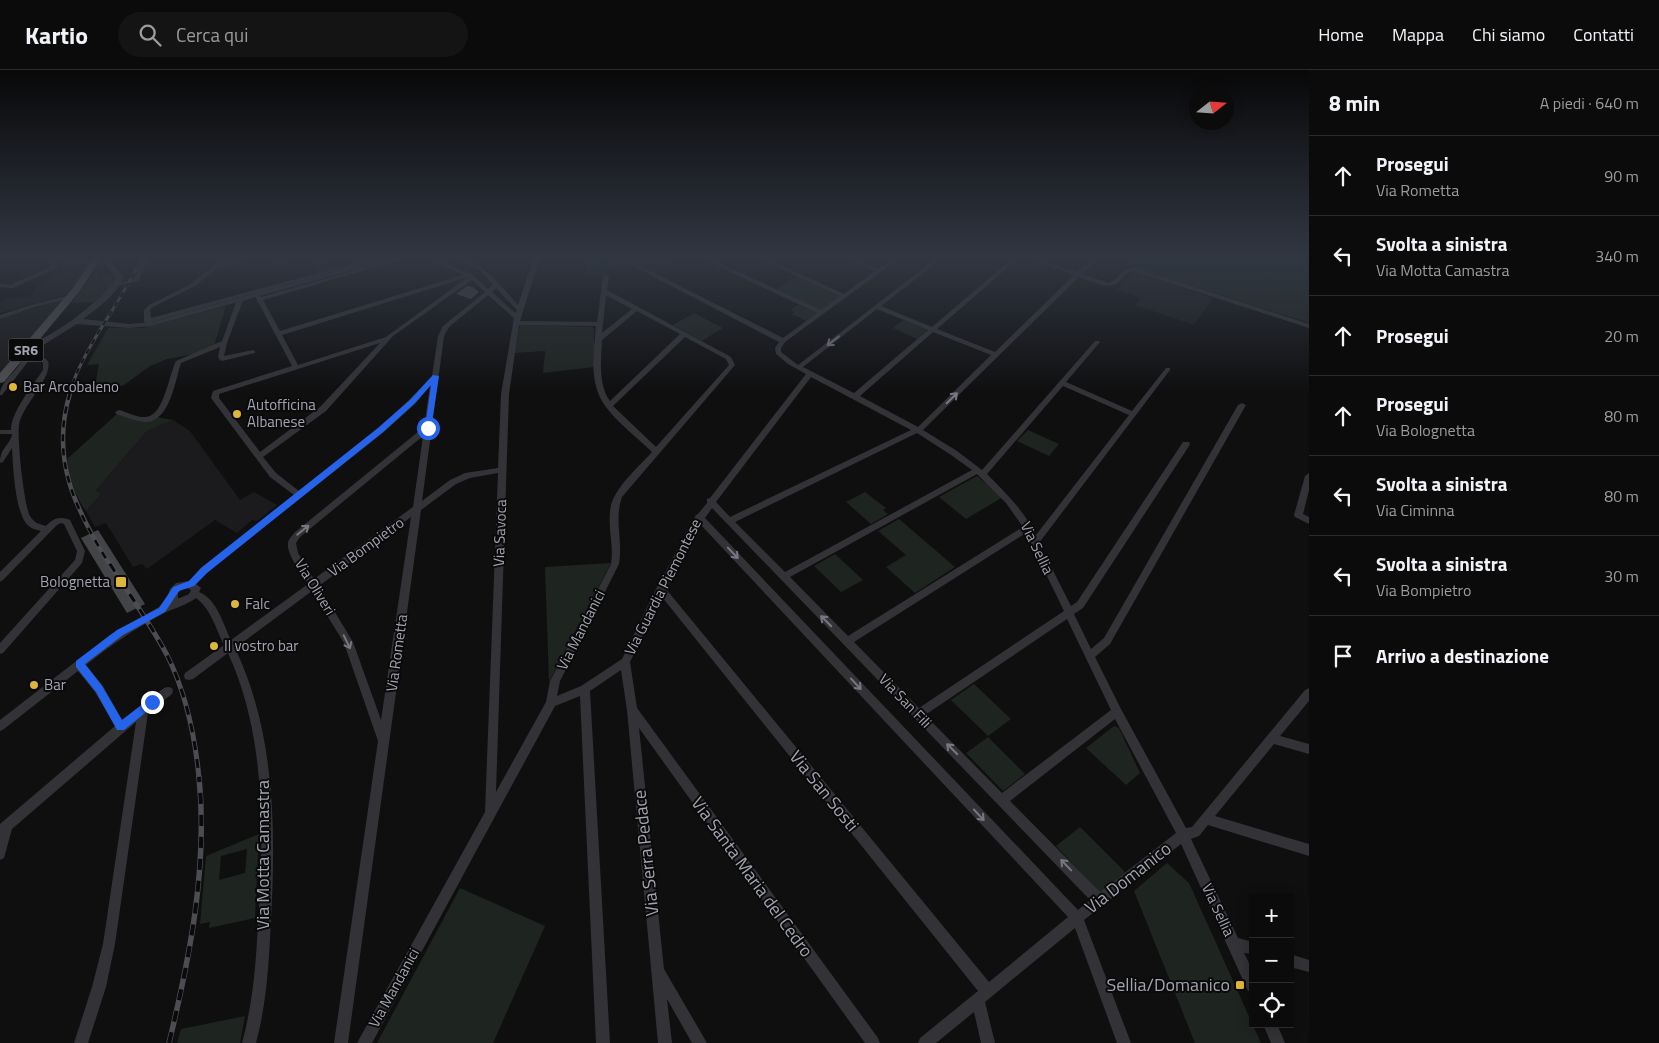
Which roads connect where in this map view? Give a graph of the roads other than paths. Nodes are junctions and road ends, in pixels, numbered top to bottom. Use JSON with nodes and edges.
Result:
{"nodes":[{"id":1,"x":50,"y":302,"type":"edge"},
{"id":2,"x":66,"y":302,"type":"edge"},
{"id":3,"x":99,"y":302,"type":"edge"},
{"id":4,"x":158,"y":302,"type":"edge"},
{"id":5,"x":224,"y":302,"type":"edge"},
{"id":6,"x":230,"y":302,"type":"edge"},
{"id":7,"x":239,"y":302,"type":"edge"},
{"id":8,"x":261,"y":302,"type":"edge"},
{"id":9,"x":383,"y":302,"type":"edge"},
{"id":10,"x":436,"y":302,"type":"edge"},
{"id":11,"x":476,"y":302,"type":"edge"},
{"id":12,"x":504,"y":302,"type":"edge"},
{"id":13,"x":504,"y":302,"type":"edge"},
{"id":14,"x":523,"y":302,"type":"edge"},
{"id":15,"x":602,"y":302,"type":"edge"},
{"id":16,"x":624,"y":302,"type":"edge"},
{"id":17,"x":708,"y":302,"type":"edge"},
{"id":18,"x":799,"y":302,"type":"edge"},
{"id":19,"x":836,"y":302,"type":"edge"},
{"id":20,"x":883,"y":302,"type":"edge"},
{"id":21,"x":965,"y":302,"type":"edge"},
{"id":22,"x":1049,"y":302,"type":"edge"},
{"id":23,"x":1236,"y":302,"type":"edge"},
{"id":24,"x":877,"y":307,"type":"junction"},
{"id":25,"x":636,"y":309,"type":"junction"},
{"id":26,"x":822,"y":313,"type":"junction"},
{"id":27,"x":1,"y":316,"type":"edge"},
{"id":28,"x":176,"y":316,"type":"junction"},
{"id":29,"x":518,"y":317,"type":"junction"},
{"id":30,"x":74,"y":321,"type":"junction"},
{"id":31,"x":148,"y":323,"type":"junction"},
{"id":32,"x":599,"y":324,"type":"junction"},
{"id":33,"x":1309,"y":326,"type":"edge"},
{"id":34,"x":933,"y":330,"type":"junction"},
{"id":35,"x":278,"y":334,"type":"junction"},
{"id":36,"x":684,"y":334,"type":"junction"},
{"id":37,"x":388,"y":338,"type":"junction"},
{"id":38,"x":599,"y":339,"type":"junction"},
{"id":39,"x":783,"y":341,"type":"junction"},
{"id":40,"x":1097,"y":342,"type":"dead end"},
{"id":41,"x":224,"y":344,"type":"junction"},
{"id":42,"x":30,"y":348,"type":"junction"},
{"id":43,"x":253,"y":352,"type":"dead end"},
{"id":44,"x":996,"y":355,"type":"junction"},
{"id":45,"x":295,"y":366,"type":"junction"},
{"id":46,"x":798,"y":368,"type":"junction"},
{"id":47,"x":1168,"y":369,"type":"dead end"},
{"id":48,"x":809,"y":374,"type":"junction"},
{"id":49,"x":435,"y":376,"type":"junction"},
{"id":50,"x":0,"y":380,"type":"edge"},
{"id":51,"x":1061,"y":383,"type":"junction"},
{"id":52,"x":0,"y":393,"type":"edge"},
{"id":53,"x":854,"y":397,"type":"junction"},
{"id":54,"x":610,"y":405,"type":"junction"},
{"id":55,"x":1242,"y":405,"type":"dead end"},
{"id":56,"x":119,"y":412,"type":"dead end"},
{"id":57,"x":1134,"y":414,"type":"junction"},
{"id":58,"x":428,"y":428,"type":"junction"},
{"id":59,"x":916,"y":430,"type":"junction"},
{"id":60,"x":0,"y":432,"type":"edge"},
{"id":61,"x":14,"y":436,"type":"junction"},
{"id":62,"x":1186,"y":444,"type":"dead end"},
{"id":63,"x":657,"y":452,"type":"junction"},
{"id":64,"x":259,"y":456,"type":"junction"},
{"id":65,"x":0,"y":460,"type":"edge"},
{"id":66,"x":502,"y":470,"type":"junction"},
{"id":67,"x":979,"y":473,"type":"junction"},
{"id":68,"x":1309,"y":476,"type":"edge"},
{"id":69,"x":298,"y":494,"type":"junction"},
{"id":70,"x":710,"y":501,"type":"junction"},
{"id":71,"x":417,"y":509,"type":"junction"},
{"id":72,"x":699,"y":517,"type":"junction"},
{"id":73,"x":730,"y":521,"type":"junction"},
{"id":74,"x":1309,"y":521,"type":"edge"},
{"id":75,"x":1028,"y":528,"type":"junction"},
{"id":76,"x":47,"y":530,"type":"junction"},
{"id":77,"x":1035,"y":542,"type":"junction"},
{"id":78,"x":783,"y":577,"type":"junction"},
{"id":79,"x":0,"y":578,"type":"edge"},
{"id":80,"x":315,"y":584,"type":"junction"},
{"id":81,"x":193,"y":589,"type":"junction"},
{"id":82,"x":661,"y":589,"type":"junction"},
{"id":83,"x":172,"y":598,"type":"junction"},
{"id":84,"x":184,"y":601,"type":"junction"},
{"id":85,"x":162,"y":610,"type":"junction"},
{"id":86,"x":1069,"y":612,"type":"junction"},
{"id":87,"x":847,"y":642,"type":"junction"},
{"id":88,"x":231,"y":647,"type":"junction"},
{"id":89,"x":0,"y":650,"type":"edge"},
{"id":90,"x":1090,"y":656,"type":"junction"},
{"id":91,"x":624,"y":662,"type":"junction"},
{"id":92,"x":79,"y":664,"type":"junction"},
{"id":93,"x":190,"y":676,"type":"dead end"},
{"id":94,"x":585,"y":689,"type":"junction"},
{"id":95,"x":168,"y":691,"type":"dead end"},
{"id":96,"x":1309,"y":693,"type":"edge"},
{"id":97,"x":551,"y":703,"type":"junction"},
{"id":98,"x":142,"y":709,"type":"junction"},
{"id":99,"x":632,"y":710,"type":"junction"},
{"id":100,"x":1117,"y":712,"type":"junction"},
{"id":101,"x":918,"y":714,"type":"junction"},
{"id":102,"x":0,"y":726,"type":"edge"},
{"id":103,"x":121,"y":727,"type":"junction"},
{"id":104,"x":1272,"y":739,"type":"junction"},
{"id":105,"x":384,"y":742,"type":"junction"},
{"id":106,"x":1309,"y":749,"type":"edge"},
{"id":107,"x":1002,"y":800,"type":"junction"},
{"id":108,"x":490,"y":813,"type":"junction"},
{"id":109,"x":1206,"y":819,"type":"junction"},
{"id":110,"x":4,"y":829,"type":"edge"},
{"id":111,"x":1183,"y":835,"type":"junction"},
{"id":112,"x":1309,"y":850,"type":"edge"},
{"id":113,"x":0,"y":854,"type":"edge"},
{"id":114,"x":1099,"y":900,"type":"junction"},
{"id":115,"x":1077,"y":918,"type":"junction"},
{"id":116,"x":1234,"y":944,"type":"junction"},
{"id":117,"x":1249,"y":947,"type":"edge"},
{"id":118,"x":1294,"y":961,"type":"edge"},
{"id":119,"x":1309,"y":966,"type":"edge"},
{"id":120,"x":658,"y":971,"type":"junction"},
{"id":121,"x":1252,"y":983,"type":"edge"},
{"id":122,"x":983,"y":996,"type":"junction"},
{"id":123,"x":1272,"y":1028,"type":"edge"},
{"id":124,"x":81,"y":1043,"type":"edge"},
{"id":125,"x":250,"y":1043,"type":"edge"},
{"id":126,"x":341,"y":1043,"type":"edge"},
{"id":127,"x":364,"y":1043,"type":"edge"},
{"id":128,"x":603,"y":1043,"type":"edge"},
{"id":129,"x":665,"y":1043,"type":"edge"},
{"id":130,"x":700,"y":1043,"type":"edge"},
{"id":131,"x":873,"y":1043,"type":"edge"},
{"id":132,"x":925,"y":1043,"type":"edge"},
{"id":133,"x":988,"y":1043,"type":"edge"},
{"id":134,"x":1124,"y":1043,"type":"edge"},
{"id":135,"x":1278,"y":1043,"type":"edge"}],
"edges":[{"from":1,"to":27,"type":"street"},
{"from":2,"to":42,"type":"main road","number":"SR6"},
{"from":3,"to":30,"type":"street"},
{"from":4,"to":31,"type":"street"},
{"from":5,"to":28,"type":"street"},
{"from":6,"to":28,"type":"street"},
{"from":7,"to":41,"type":"street"},
{"from":8,"to":35,"type":"street"},
{"from":9,"to":35,"type":"street"},
{"from":10,"to":37,"type":"street"},
{"from":11,"to":49,"type":"street","name":"Via Rometta"},
{"from":12,"to":29,"type":"street"},
{"from":13,"to":29,"type":"street"},
{"from":14,"to":29,"type":"street","name":"Via Savoca"},
{"from":15,"to":32,"type":"street"},
{"from":16,"to":25,"type":"street","name":"Via Mandanici"},
{"from":17,"to":39,"type":"street"},
{"from":18,"to":26,"type":"street"},
{"from":19,"to":26,"type":"street"},
{"from":20,"to":24,"type":"street"},
{"from":21,"to":34,"type":"street"},
{"from":22,"to":44,"type":"street"},
{"from":23,"to":33,"type":"street"},
{"from":24,"to":34,"type":"street"},
{"from":24,"to":46,"type":"street","one_way":true},
{"from":25,"to":36,"type":"street","name":"Via Mandanici"},
{"from":25,"to":38,"type":"street"},
{"from":26,"to":39,"type":"street"},
{"from":28,"to":31,"type":"street"},
{"from":29,"to":32,"type":"street"},
{"from":29,"to":66,"type":"street","name":"Via Savoca"},
{"from":30,"to":31,"type":"street"},
{"from":30,"to":42,"type":"street"},
{"from":32,"to":38,"type":"street"},
{"from":34,"to":44,"type":"street"},
{"from":34,"to":53,"type":"street"},
{"from":35,"to":45,"type":"street"},
{"from":36,"to":54,"type":"street"},
{"from":36,"to":63,"type":"street","name":"Via Mandanici"},
{"from":37,"to":45,"type":"street"},
{"from":37,"to":64,"type":"street"},
{"from":38,"to":54,"type":"street"},
{"from":39,"to":46,"type":"street","name":"Via Sellia"},
{"from":40,"to":51,"type":"street"},
{"from":41,"to":43,"type":"street"},
{"from":41,"to":56,"type":"street"},
{"from":42,"to":50,"type":"main road","number":"SR6"},
{"from":42,"to":52,"type":"street"},
{"from":42,"to":61,"type":"street"},
{"from":59,"to":44,"type":"street","one_way":true},
{"from":45,"to":64,"type":"street"},
{"from":46,"to":48,"type":"street","name":"Via Sellia"},
{"from":47,"to":57,"type":"street"},
{"from":48,"to":53,"type":"street","name":"Via Sellia"},
{"from":48,"to":70,"type":"street","name":"Via Guardia Piemontese"},
{"from":49,"to":58,"type":"street","name":"Via Rometta"},
{"from":49,"to":69,"type":"street"},
{"from":51,"to":57,"type":"street"},
{"from":51,"to":67,"type":"street"},
{"from":53,"to":59,"type":"street","name":"Via Sellia"},
{"from":54,"to":63,"type":"street"},
{"from":55,"to":90,"type":"street"},
{"from":57,"to":77,"type":"street"},
{"from":58,"to":71,"type":"street","name":"Via Rometta"},
{"from":80,"to":58,"type":"street","name":"Via Oliveri","one_way":true},
{"from":59,"to":67,"type":"street","name":"Via Sellia"},
{"from":59,"to":73,"type":"street"},
{"from":60,"to":61,"type":"street"},
{"from":61,"to":65,"type":"street"},
{"from":61,"to":76,"type":"street"},
{"from":62,"to":86,"type":"street"},
{"from":63,"to":97,"type":"street","name":"Via Mandanici"},
{"from":64,"to":69,"type":"street"},
{"from":66,"to":71,"type":"street","name":"Via Bompietro"},
{"from":66,"to":108,"type":"street","name":"Via Savoca"},
{"from":67,"to":75,"type":"street","name":"Via Sellia"},
{"from":67,"to":78,"type":"street"},
{"from":68,"to":74,"type":"street"},
{"from":69,"to":81,"type":"street"},
{"from":70,"to":72,"type":"street","name":"Via Guardia Piemontese"},
{"from":70,"to":73,"type":"street","name":"Via San Fili"},
{"from":71,"to":80,"type":"street","name":"Via Bompietro"},
{"from":71,"to":105,"type":"street","name":"Via Rometta"},
{"from":72,"to":82,"type":"street","name":"Via Guardia Piemontese"},
{"from":72,"to":115,"type":"street","name":"Via San Fili","one_way":true},
{"from":73,"to":78,"type":"street","name":"Via San Fili"},
{"from":75,"to":77,"type":"street","name":"Via Sellia"},
{"from":75,"to":87,"type":"street"},
{"from":76,"to":79,"type":"street"},
{"from":76,"to":89,"type":"street"},
{"from":77,"to":86,"type":"street","name":"Via Sellia"},
{"from":87,"to":78,"type":"street","name":"Via San Fili","one_way":true},
{"from":80,"to":88,"type":"street","name":"Via Bompietro"},
{"from":80,"to":105,"type":"street","name":"Via Oliveri","one_way":true},
{"from":81,"to":83,"type":"street"},
{"from":81,"to":84,"type":"street"},
{"from":81,"to":88,"type":"street","name":"Via Motta Camastra"},
{"from":82,"to":91,"type":"street","name":"Via Guardia Piemontese"},
{"from":82,"to":122,"type":"street","name":"Via San Sosti"},
{"from":83,"to":84,"type":"street"},
{"from":83,"to":85,"type":"street"},
{"from":84,"to":85,"type":"street"},
{"from":85,"to":92,"type":"street"},
{"from":86,"to":90,"type":"street","name":"Via Sellia"},
{"from":86,"to":101,"type":"street"},
{"from":87,"to":101,"type":"street","name":"Via San Fili"},
{"from":88,"to":93,"type":"street","name":"Via Bompietro"},
{"from":88,"to":125,"type":"street","name":"Via Motta Camastra"},
{"from":90,"to":100,"type":"street","name":"Via Sellia"},
{"from":91,"to":94,"type":"street","name":"Via Guardia Piemontese"},
{"from":91,"to":99,"type":"street","name":"Via Serra Pedace"},
{"from":92,"to":102,"type":"street"},
{"from":92,"to":103,"type":"street"},
{"from":94,"to":97,"type":"street","name":"Via Guardia Piemontese"},
{"from":94,"to":128,"type":"street"},
{"from":95,"to":98,"type":"street"},
{"from":96,"to":104,"type":"street","name":"Via Domanico"},
{"from":97,"to":108,"type":"street","name":"Via Mandanici"},
{"from":98,"to":103,"type":"street"},
{"from":98,"to":124,"type":"street"},
{"from":99,"to":120,"type":"street","name":"Via Serra Pedace"},
{"from":99,"to":131,"type":"street","name":"Via Santa Maria del Cedro"},
{"from":100,"to":107,"type":"street"},
{"from":100,"to":111,"type":"street","name":"Via Sellia"},
{"from":107,"to":101,"type":"street","name":"Via San Fili","one_way":true},
{"from":103,"to":110,"type":"street"},
{"from":104,"to":106,"type":"street"},
{"from":104,"to":109,"type":"street","name":"Via Domanico"},
{"from":105,"to":126,"type":"street","name":"Via Rometta"},
{"from":114,"to":107,"type":"street","name":"Via San Fili","one_way":true},
{"from":108,"to":127,"type":"street","name":"Via Mandanici"},
{"from":109,"to":111,"type":"street","name":"Via Domanico"},
{"from":109,"to":112,"type":"street"},
{"from":110,"to":113,"type":"street"},
{"from":111,"to":114,"type":"street","name":"Via Domanico"},
{"from":111,"to":116,"type":"street","name":"Via Sellia"},
{"from":114,"to":115,"type":"street","name":"Via Domanico"},
{"from":115,"to":122,"type":"street","name":"Via Domanico"},
{"from":115,"to":134,"type":"street"},
{"from":116,"to":117,"type":"street"},
{"from":116,"to":121,"type":"street","name":"Via Sellia"},
{"from":118,"to":119,"type":"street"},
{"from":120,"to":129,"type":"street","name":"Via Serra Pedace"},
{"from":120,"to":130,"type":"street"},
{"from":122,"to":132,"type":"street","name":"Via Domanico"},
{"from":122,"to":133,"type":"street"},
{"from":123,"to":135,"type":"street"}]}
